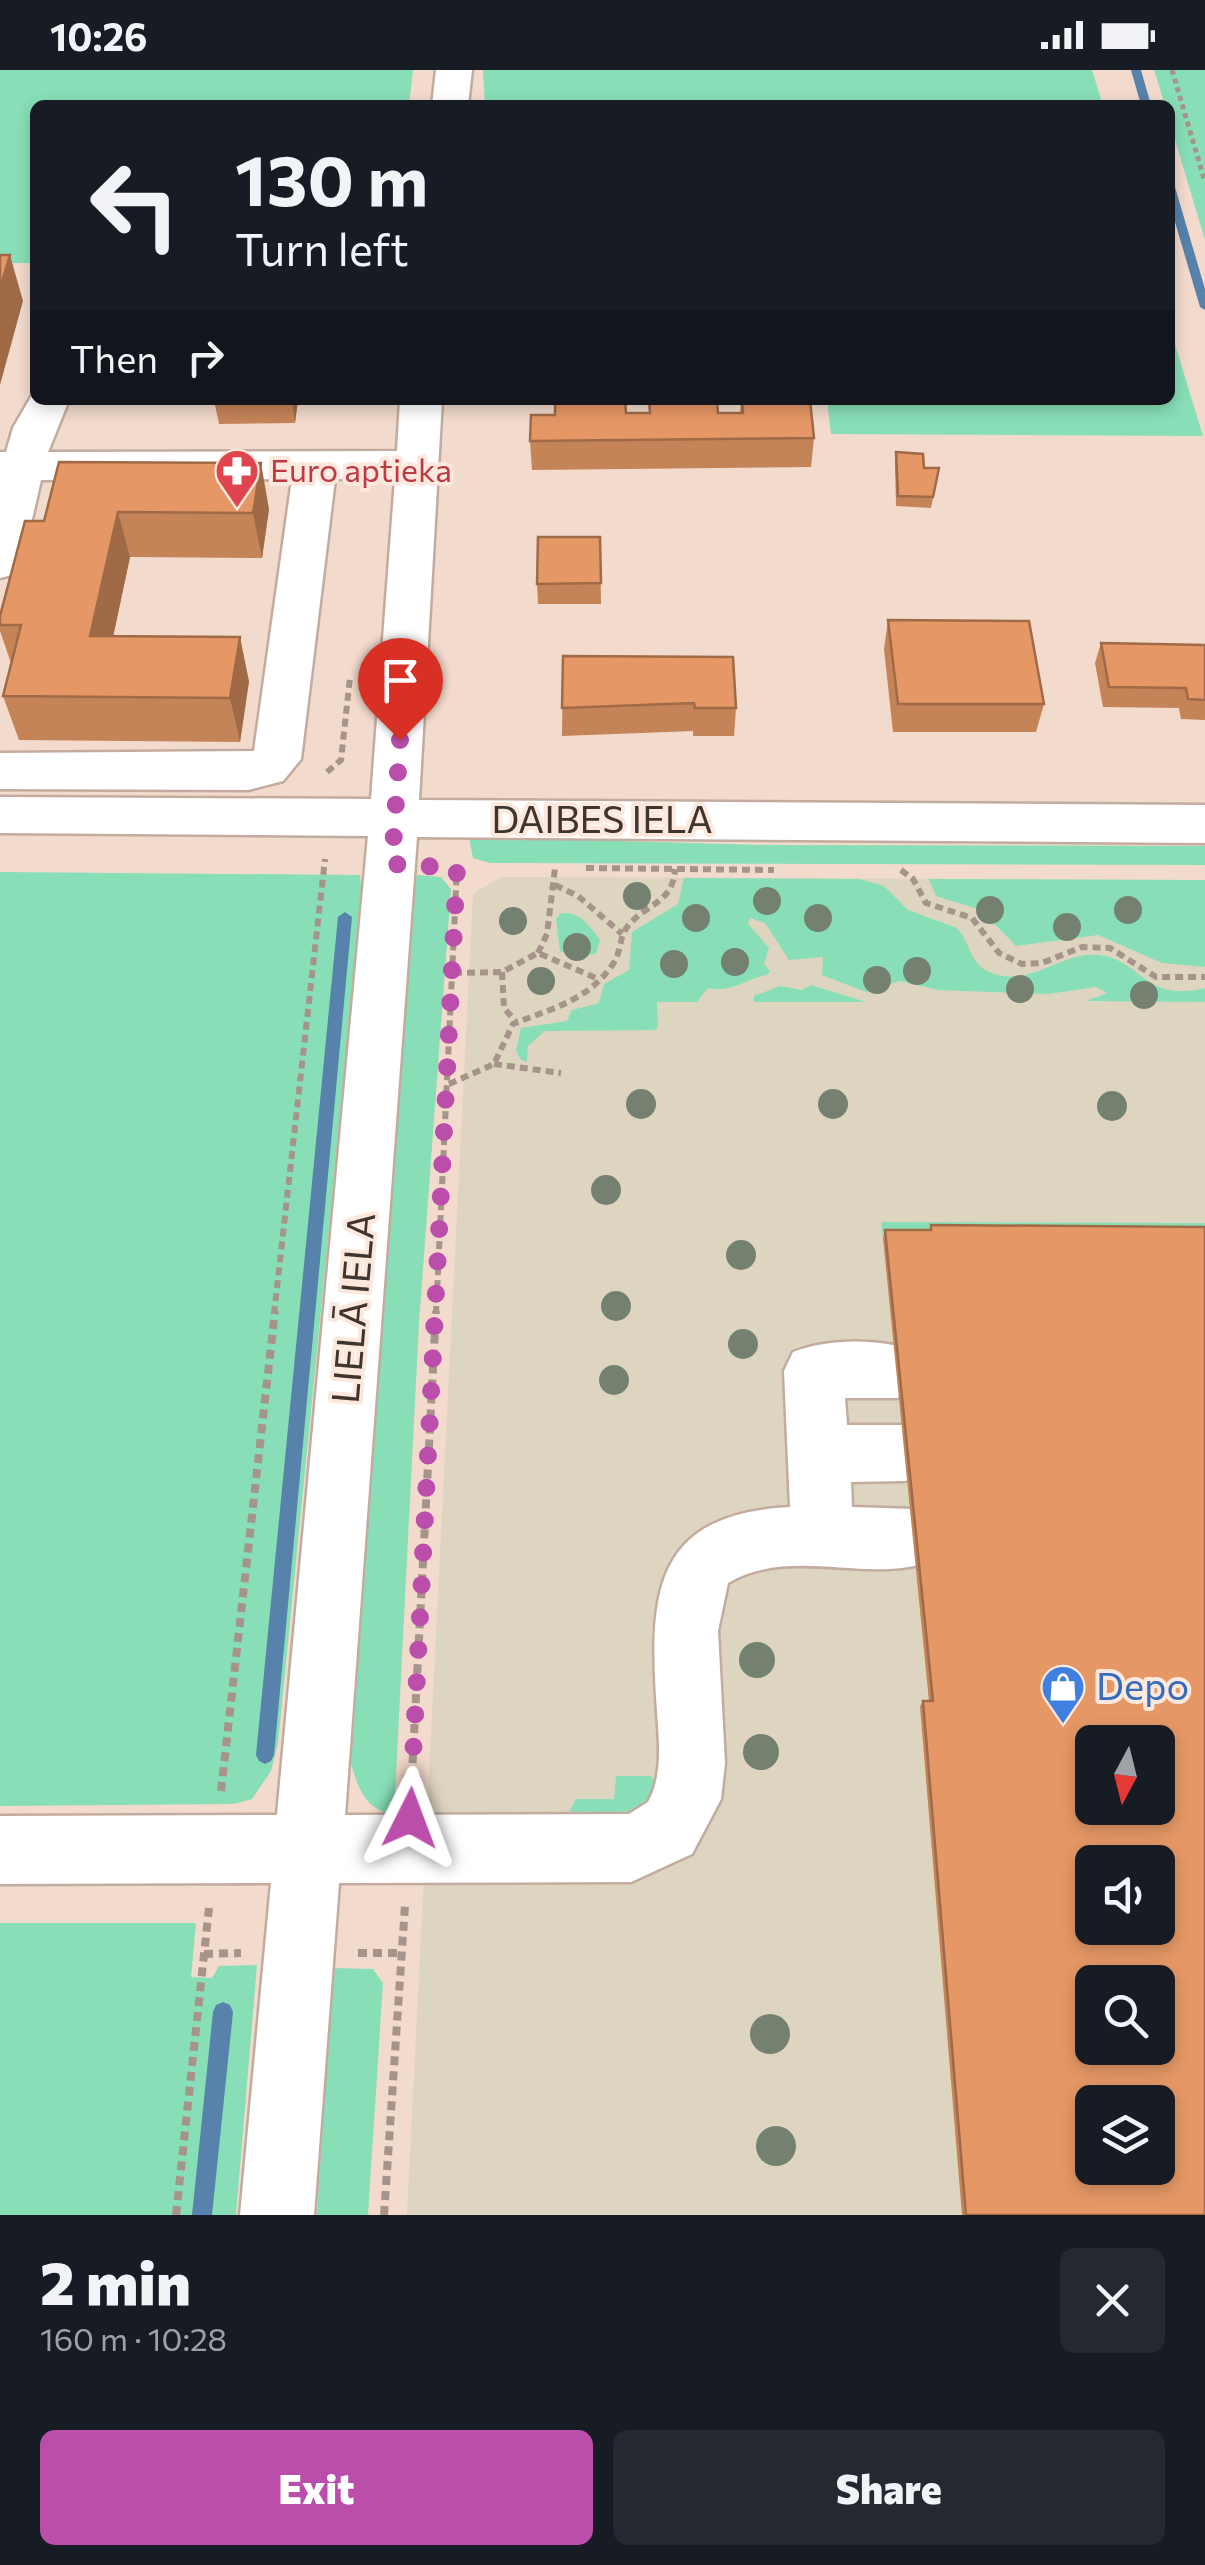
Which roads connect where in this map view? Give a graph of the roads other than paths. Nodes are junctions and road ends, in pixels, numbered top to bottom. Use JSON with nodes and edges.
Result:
{"nodes":[{"id":1,"x":454,"y":70,"type":"edge"},
{"id":2,"x":451,"y":100,"type":"edge"},
{"id":3,"x":46,"y":405,"type":"edge"},
{"id":4,"x":421,"y":405,"type":"edge"},
{"id":5,"x":12,"y":466,"type":"edge"},
{"id":6,"x":315,"y":466,"type":"junction"},
{"id":7,"x":415,"y":466,"type":"junction"},
{"id":8,"x":0,"y":563,"type":"edge"},
{"id":9,"x":0,"y":771,"type":"edge"},
{"id":10,"x":0,"y":815,"type":"edge"},
{"id":11,"x":1205,"y":824,"type":"edge"},
{"id":12,"x":393,"y":841,"type":"junction"},
{"id":13,"x":898,"y":1371,"type":"edge"},
{"id":14,"x":905,"y":1453,"type":"edge"},
{"id":15,"x":818,"y":1454,"type":"junction"},
{"id":16,"x":823,"y":1538,"type":"junction"},
{"id":17,"x":914,"y":1539,"type":"edge"},
{"id":18,"x":0,"y":1850,"type":"edge"},
{"id":19,"x":307,"y":1850,"type":"junction"},
{"id":20,"x":277,"y":2215,"type":"edge"}],
"edges":[{"from":1,"to":2,"type":"street"},
{"from":3,"to":5,"type":"street"},
{"from":4,"to":7,"type":"street","name":"LIELĀ IELA"},
{"from":5,"to":6,"type":"street"},
{"from":5,"to":8,"type":"street"},
{"from":6,"to":7,"type":"street"},
{"from":6,"to":9,"type":"street"},
{"from":7,"to":12,"type":"street","name":"LIELĀ IELA"},
{"from":10,"to":12,"type":"street","name":"DAIBES IELA"},
{"from":11,"to":12,"type":"street","name":"DAIBES IELA"},
{"from":12,"to":19,"type":"street","name":"LIELĀ IELA"},
{"from":13,"to":15,"type":"street"},
{"from":14,"to":15,"type":"street"},
{"from":15,"to":16,"type":"street"},
{"from":16,"to":17,"type":"street"},
{"from":16,"to":19,"type":"street"},
{"from":18,"to":19,"type":"street"},
{"from":19,"to":20,"type":"street","name":"LIELĀ IELA"}]}
